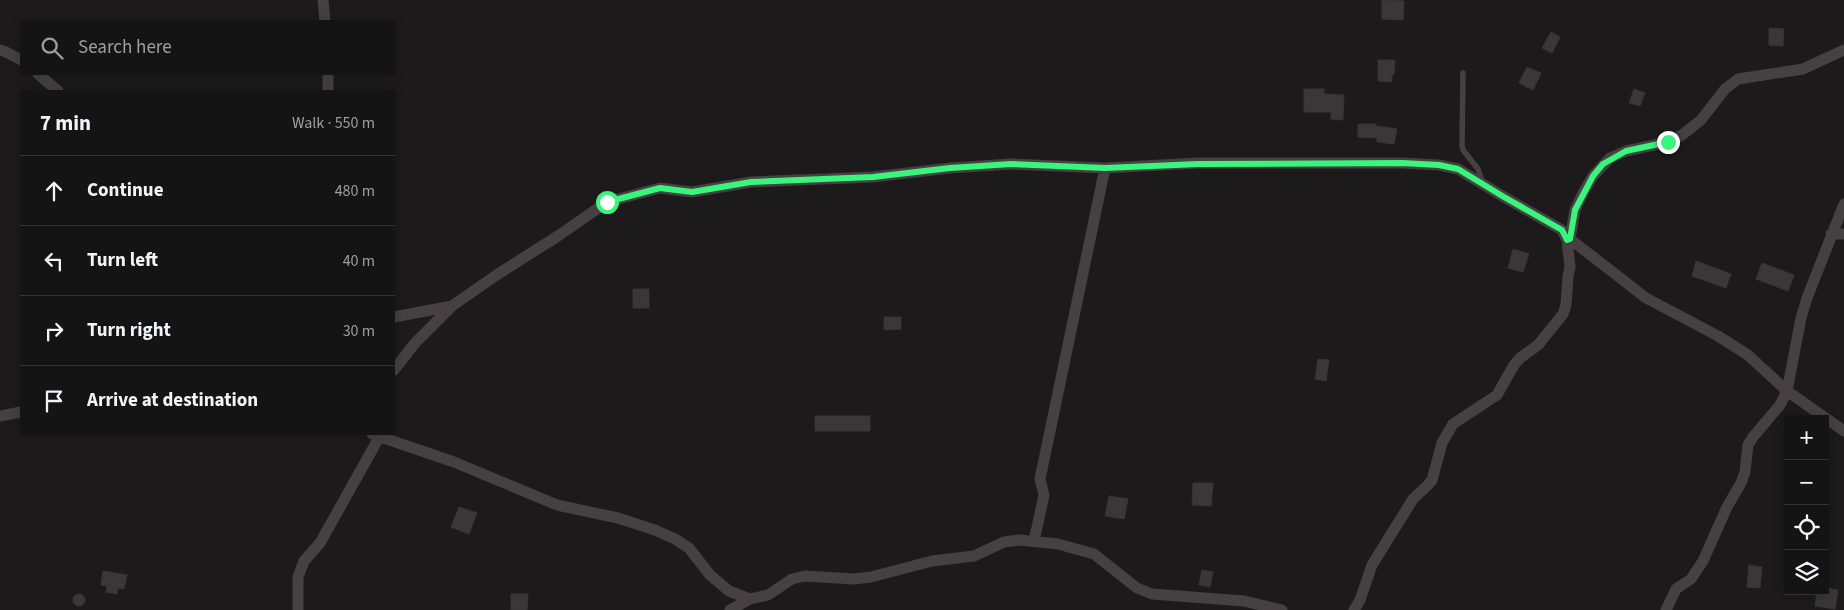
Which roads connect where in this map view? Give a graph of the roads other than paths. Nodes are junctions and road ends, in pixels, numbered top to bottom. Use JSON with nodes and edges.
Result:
{"nodes":[{"id":1,"x":323,"y":0,"type":"edge"},
{"id":2,"x":325,"y":20,"type":"edge"},
{"id":3,"x":0,"y":50,"type":"edge"},
{"id":4,"x":1844,"y":50,"type":"edge"},
{"id":5,"x":20,"y":59,"type":"edge"},
{"id":6,"x":1463,"y":73,"type":"dead end"},
{"id":7,"x":39,"y":75,"type":"edge"},
{"id":8,"x":328,"y":75,"type":"edge"},
{"id":9,"x":57,"y":90,"type":"edge"},
{"id":10,"x":328,"y":90,"type":"edge"},
{"id":11,"x":1105,"y":168,"type":"junction"},
{"id":12,"x":1483,"y":183,"type":"junction"},
{"id":13,"x":1844,"y":204,"type":"edge"},
{"id":14,"x":1831,"y":234,"type":"junction"},
{"id":15,"x":1844,"y":234,"type":"edge"},
{"id":16,"x":1568,"y":239,"type":"junction"},
{"id":17,"x":452,"y":306,"type":"junction"},
{"id":18,"x":395,"y":317,"type":"edge"},
{"id":19,"x":395,"y":369,"type":"edge"},
{"id":20,"x":1787,"y":391,"type":"junction"},
{"id":21,"x":20,"y":412,"type":"edge"},
{"id":22,"x":0,"y":416,"type":"edge"},
{"id":23,"x":1844,"y":431,"type":"edge"},
{"id":24,"x":378,"y":435,"type":"edge"},
{"id":25,"x":1034,"y":541,"type":"junction"},
{"id":26,"x":750,"y":599,"type":"junction"},
{"id":27,"x":298,"y":610,"type":"edge"},
{"id":28,"x":730,"y":610,"type":"edge"},
{"id":29,"x":1282,"y":610,"type":"edge"},
{"id":30,"x":1354,"y":610,"type":"edge"},
{"id":31,"x":1666,"y":610,"type":"edge"}],
"edges":[{"from":1,"to":2,"type":"street"},
{"from":3,"to":5,"type":"street"},
{"from":4,"to":16,"type":"street"},
{"from":6,"to":12,"type":"lane"},
{"from":7,"to":9,"type":"street"},
{"from":8,"to":10,"type":"street"},
{"from":11,"to":12,"type":"street"},
{"from":11,"to":17,"type":"street"},
{"from":11,"to":25,"type":"street"},
{"from":12,"to":16,"type":"street"},
{"from":13,"to":14,"type":"street"},
{"from":14,"to":15,"type":"street"},
{"from":14,"to":20,"type":"street"},
{"from":16,"to":20,"type":"street"},
{"from":16,"to":30,"type":"street"},
{"from":17,"to":18,"type":"street"},
{"from":17,"to":19,"type":"street"},
{"from":20,"to":23,"type":"street"},
{"from":20,"to":31,"type":"street"},
{"from":21,"to":22,"type":"street"},
{"from":24,"to":26,"type":"street"},
{"from":24,"to":27,"type":"street"},
{"from":25,"to":26,"type":"street"},
{"from":25,"to":29,"type":"street"},
{"from":26,"to":28,"type":"street"}]}
